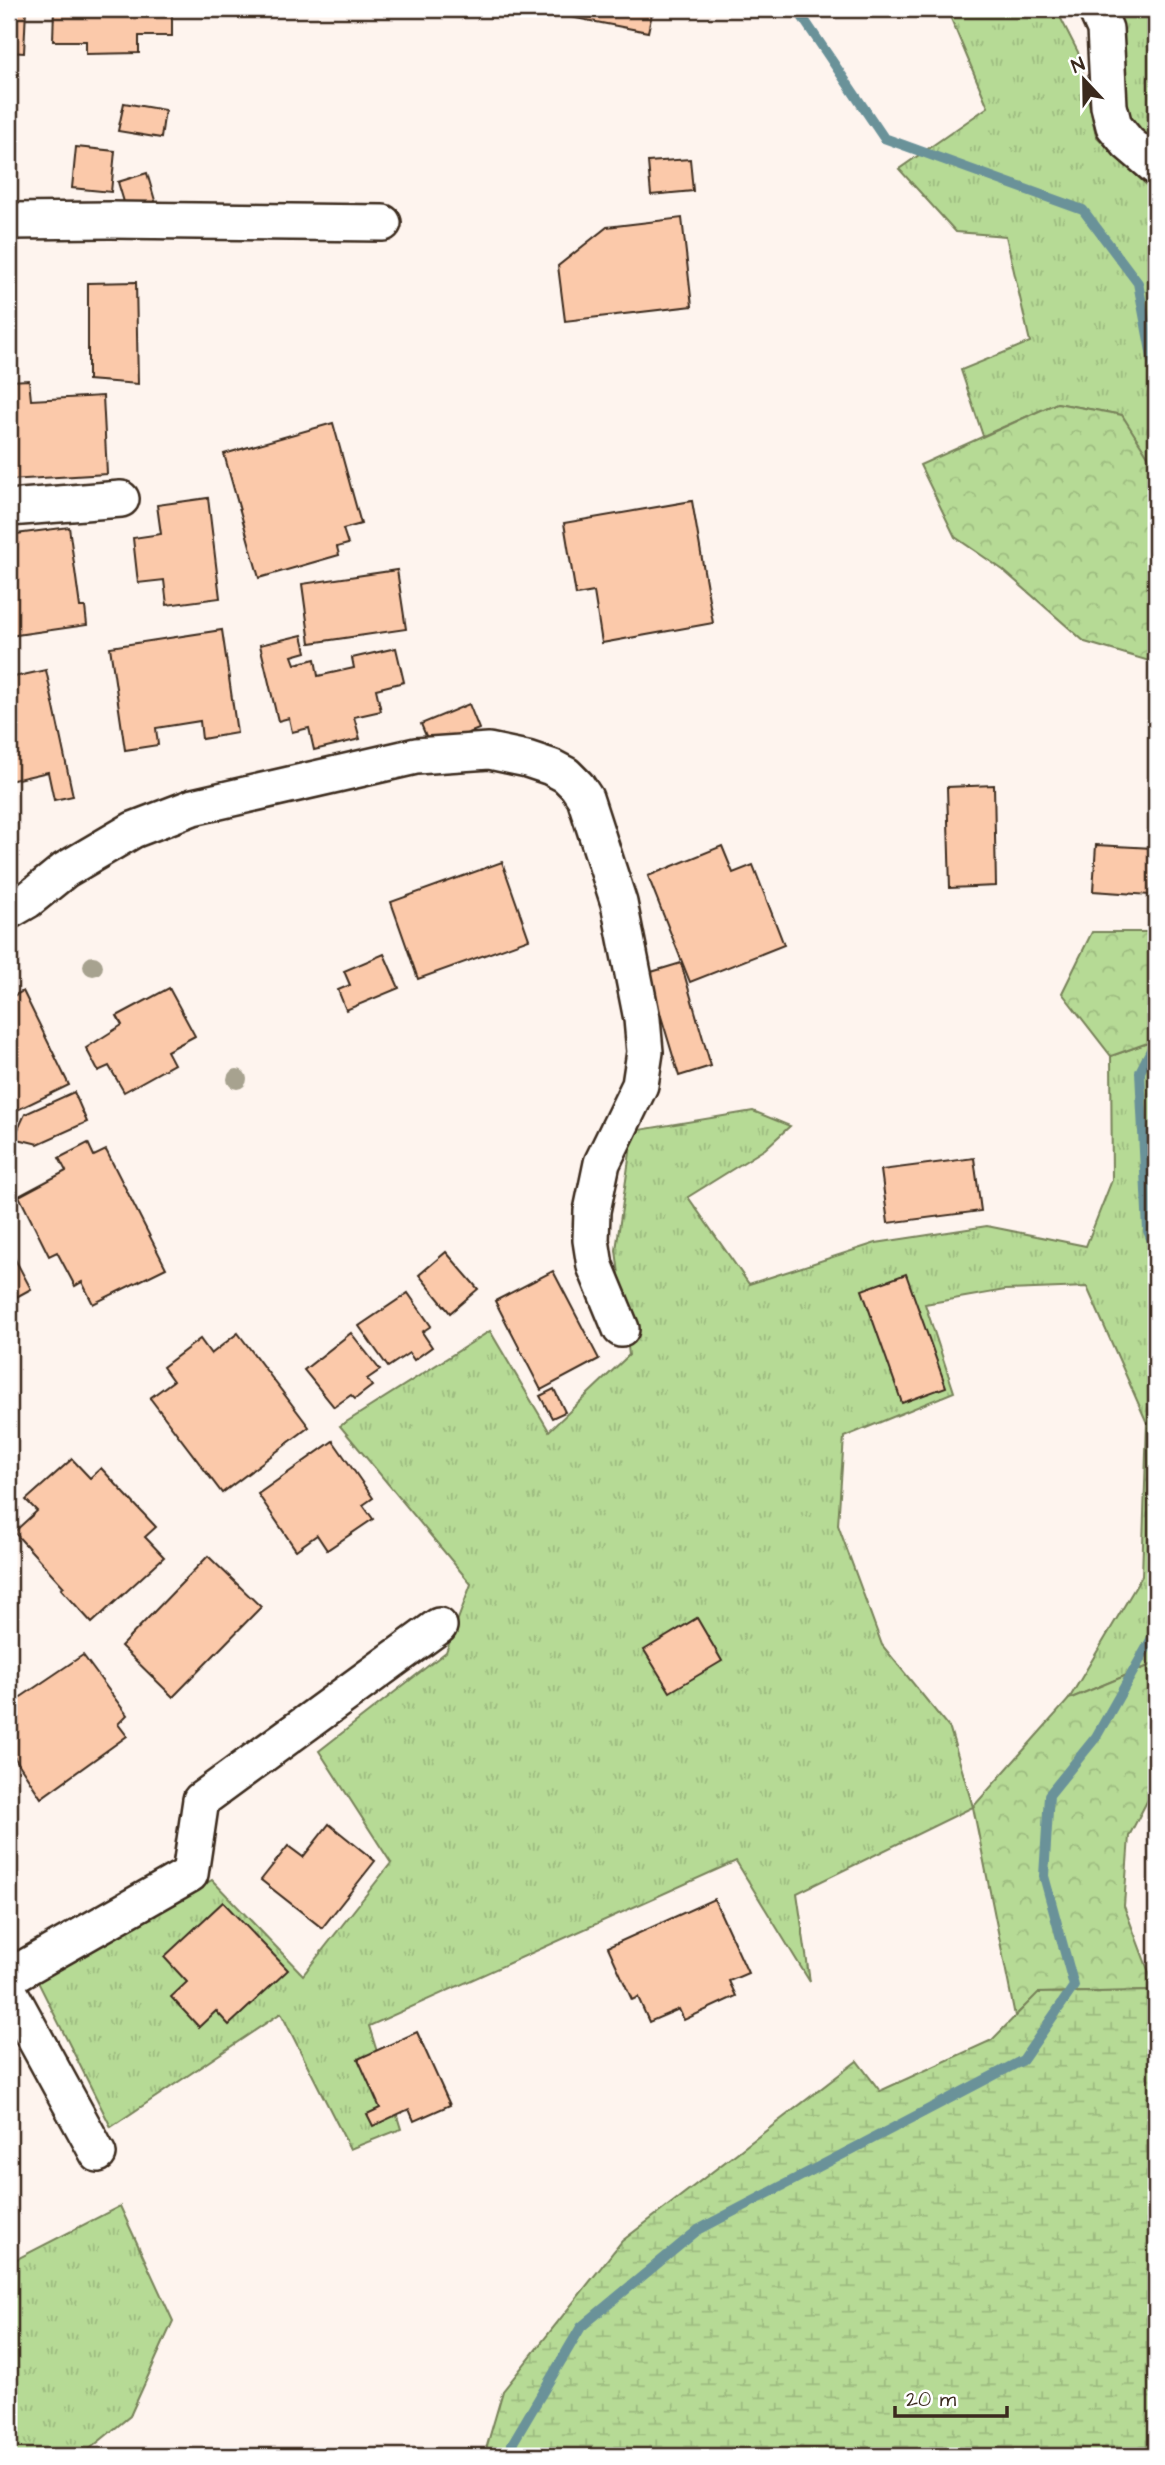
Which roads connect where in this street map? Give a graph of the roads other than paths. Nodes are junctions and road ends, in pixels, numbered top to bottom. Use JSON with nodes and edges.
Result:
{"nodes":[{"id":1,"x":1097,"y":9,"type":"edge"},
{"id":2,"x":1156,"y":167,"type":"edge"},
{"id":3,"x":9,"y":221,"type":"edge"},
{"id":4,"x":383,"y":223,"type":"dead end"},
{"id":5,"x":121,"y":499,"type":"dead end"},
{"id":6,"x":9,"y":508,"type":"edge"},
{"id":7,"x":9,"y":911,"type":"edge"},
{"id":8,"x":621,"y":1329,"type":"dead end"},
{"id":9,"x":439,"y":1626,"type":"dead end"},
{"id":10,"x":9,"y":1976,"type":"edge"},
{"id":11,"x":9,"y":1991,"type":"edge"},
{"id":12,"x":98,"y":2154,"type":"dead end"}],
"edges":[{"from":1,"to":2,"type":"street"},
{"from":3,"to":4,"type":"street"},
{"from":5,"to":6,"type":"street"},
{"from":7,"to":8,"type":"street"},
{"from":9,"to":10,"type":"street"},
{"from":11,"to":12,"type":"street"}]}
